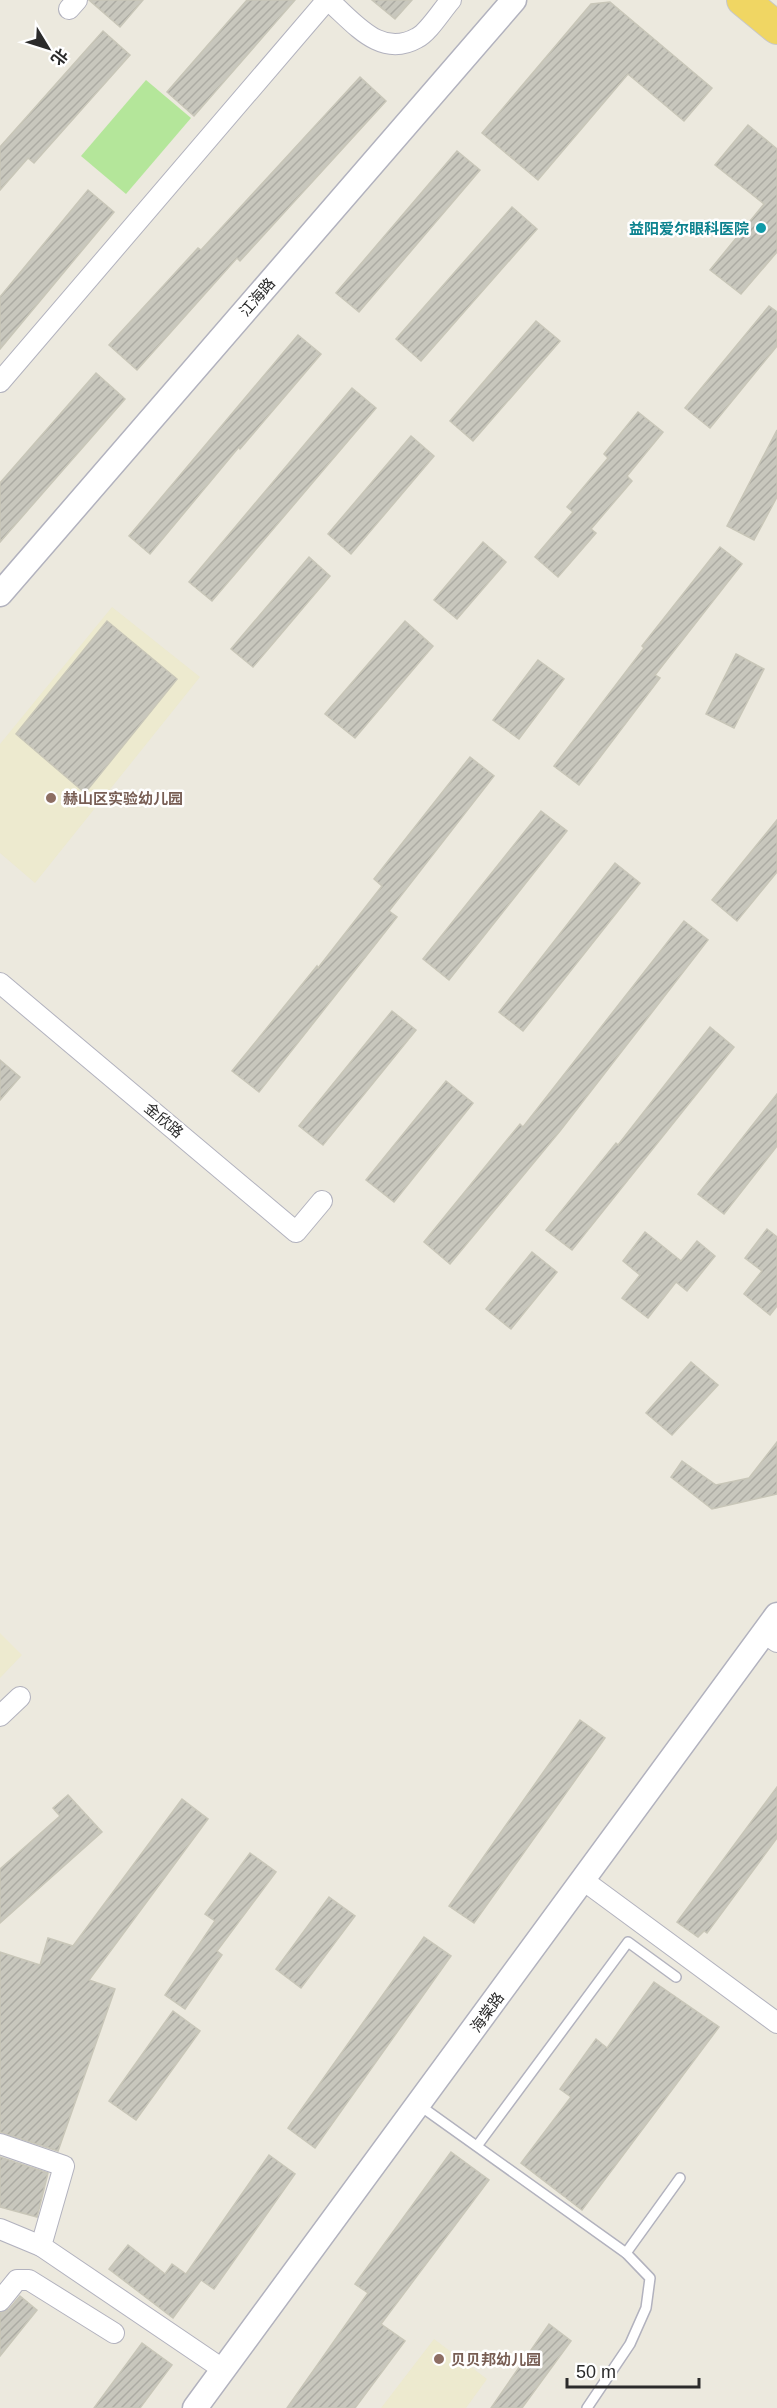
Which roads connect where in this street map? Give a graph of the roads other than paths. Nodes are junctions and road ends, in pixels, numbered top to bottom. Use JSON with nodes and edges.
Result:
{"nodes":[{"id":1,"x":327,"y":0,"type":"edge"},
{"id":2,"x":451,"y":0,"type":"edge"},
{"id":3,"x":514,"y":0,"type":"edge"},
{"id":4,"x":743,"y":0,"type":"edge"},
{"id":5,"x":777,"y":28,"type":"edge"},
{"id":6,"x":0,"y":382,"type":"edge"},
{"id":7,"x":0,"y":594,"type":"edge"},
{"id":8,"x":0,"y":983,"type":"edge"},
{"id":9,"x":322,"y":1201,"type":"dead end"},
{"id":10,"x":773,"y":1630,"type":"edge"},
{"id":11,"x":20,"y":1697,"type":"dead end"},
{"id":12,"x":0,"y":1716,"type":"edge"},
{"id":13,"x":584,"y":1880,"type":"junction"},
{"id":14,"x":676,"y":1977,"type":"dead end"},
{"id":15,"x":777,"y":2023,"type":"edge"},
{"id":16,"x":418,"y":2105,"type":"junction"},
{"id":17,"x":0,"y":2144,"type":"edge"},
{"id":18,"x":477,"y":2146,"type":"junction"},
{"id":19,"x":680,"y":2178,"type":"dead end"},
{"id":20,"x":0,"y":2229,"type":"edge"},
{"id":21,"x":41,"y":2246,"type":"junction"},
{"id":22,"x":626,"y":2253,"type":"junction"},
{"id":23,"x":0,"y":2301,"type":"edge"},
{"id":24,"x":114,"y":2332,"type":"dead end"},
{"id":25,"x":224,"y":2370,"type":"junction"},
{"id":26,"x":195,"y":2408,"type":"edge"},
{"id":27,"x":587,"y":2408,"type":"edge"}],
"edges":[{"from":1,"to":2,"type":"street"},
{"from":1,"to":6,"type":"street"},
{"from":3,"to":7,"type":"street","name":"江海路"},
{"from":4,"to":5,"type":"highway"},
{"from":8,"to":9,"type":"street","name":"金欣路"},
{"from":10,"to":13,"type":"street","name":"海棠路"},
{"from":11,"to":12,"type":"street"},
{"from":13,"to":15,"type":"street"},
{"from":13,"to":16,"type":"street","name":"海棠路"},
{"from":14,"to":18,"type":"lane"},
{"from":16,"to":18,"type":"lane"},
{"from":16,"to":25,"type":"street","name":"海棠路"},
{"from":17,"to":21,"type":"street"},
{"from":18,"to":22,"type":"lane"},
{"from":19,"to":22,"type":"lane"},
{"from":20,"to":21,"type":"street"},
{"from":21,"to":25,"type":"street"},
{"from":22,"to":27,"type":"lane"},
{"from":23,"to":24,"type":"street"},
{"from":25,"to":26,"type":"street","name":"海棠路"}]}
